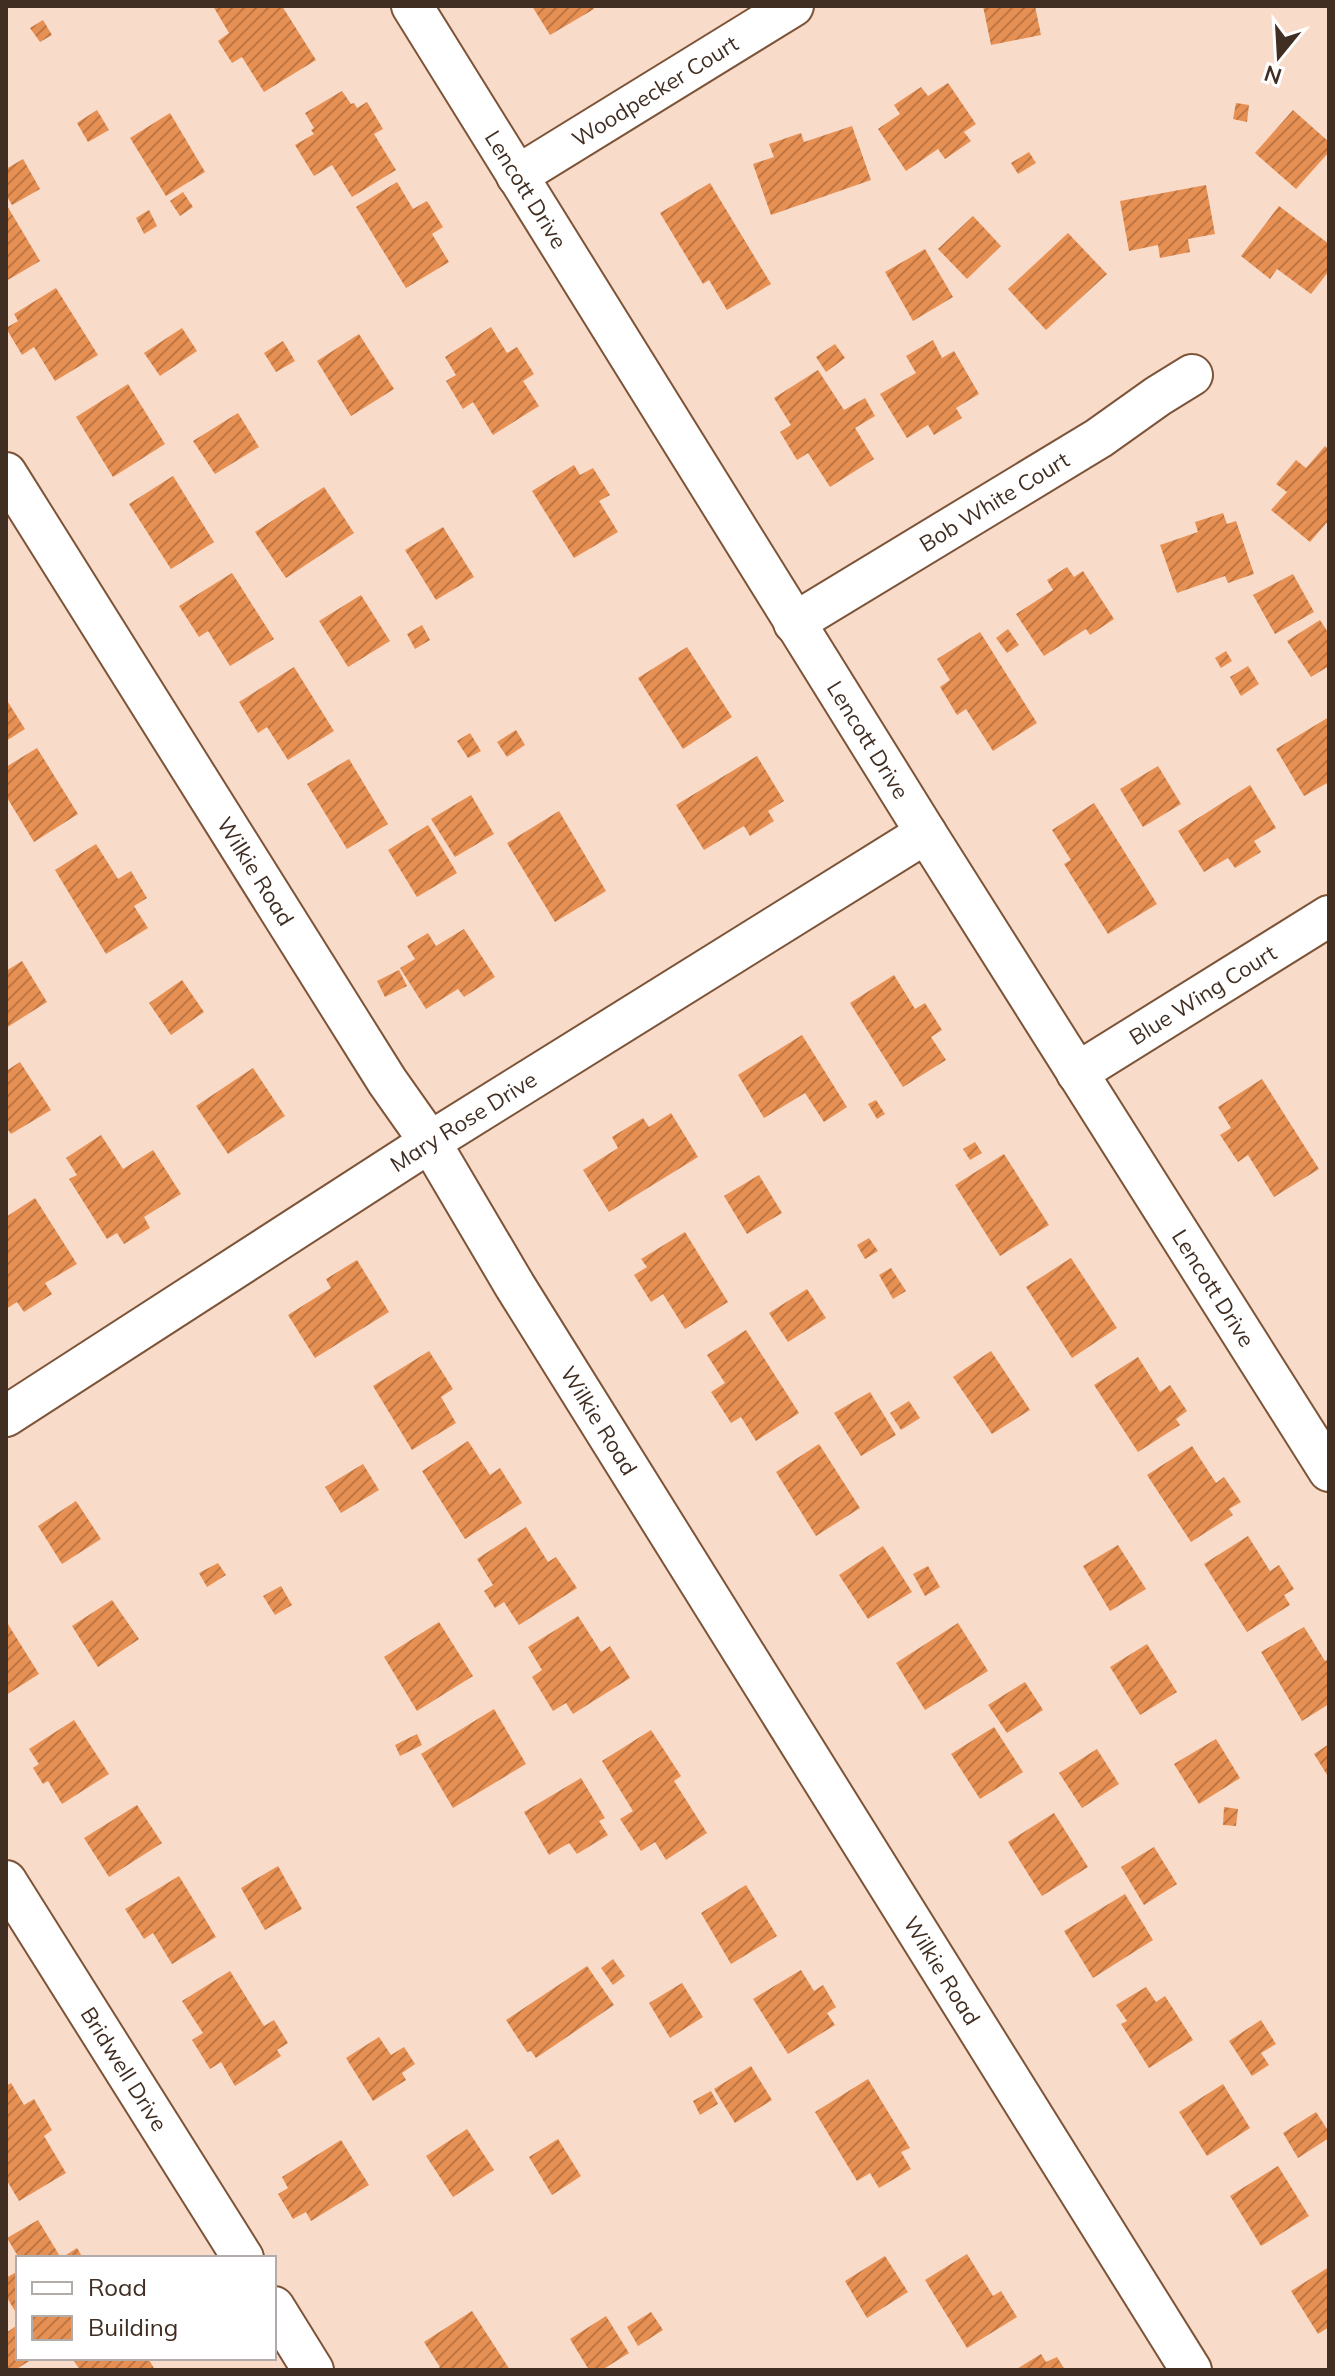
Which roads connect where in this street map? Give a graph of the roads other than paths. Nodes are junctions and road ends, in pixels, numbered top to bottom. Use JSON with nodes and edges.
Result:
{"nodes":[{"id":1,"x":412,"y":6,"type":"edge"},
{"id":2,"x":793,"y":6,"type":"edge"},
{"id":3,"x":517,"y":176,"type":"junction"},
{"id":4,"x":1192,"y":375,"type":"dead end"},
{"id":5,"x":6,"y":473,"type":"edge"},
{"id":6,"x":794,"y":623,"type":"junction"},
{"id":7,"x":926,"y":833,"type":"junction"},
{"id":8,"x":1329,"y":916,"type":"edge"},
{"id":9,"x":1077,"y":1073,"type":"junction"},
{"id":10,"x":430,"y":1142,"type":"junction"},
{"id":11,"x":6,"y":1416,"type":"edge"},
{"id":12,"x":1329,"y":1471,"type":"edge"},
{"id":13,"x":6,"y":1881,"type":"edge"},
{"id":14,"x":242,"y":2256,"type":"edge"},
{"id":15,"x":276,"y":2310,"type":"edge"},
{"id":16,"x":313,"y":2370,"type":"edge"},
{"id":17,"x":1191,"y":2370,"type":"edge"}],
"edges":[{"from":1,"to":3,"type":"street","name":"Lencott Drive"},
{"from":2,"to":3,"type":"street","name":"Woodpecker Court"},
{"from":3,"to":6,"type":"street","name":"Lencott Drive"},
{"from":4,"to":6,"type":"street","name":"Bob White Court"},
{"from":5,"to":10,"type":"street","name":"Wilkie Road"},
{"from":6,"to":7,"type":"street","name":"Lencott Drive"},
{"from":7,"to":9,"type":"street","name":"Lencott Drive"},
{"from":7,"to":10,"type":"street","name":"Mary Rose Drive"},
{"from":8,"to":9,"type":"street","name":"Blue Wing Court"},
{"from":9,"to":12,"type":"street","name":"Lencott Drive"},
{"from":10,"to":11,"type":"street","name":"Mary Rose Drive"},
{"from":10,"to":17,"type":"street","name":"Wilkie Road"},
{"from":13,"to":14,"type":"street","name":"Bridwell Drive"},
{"from":15,"to":16,"type":"street"}]}
